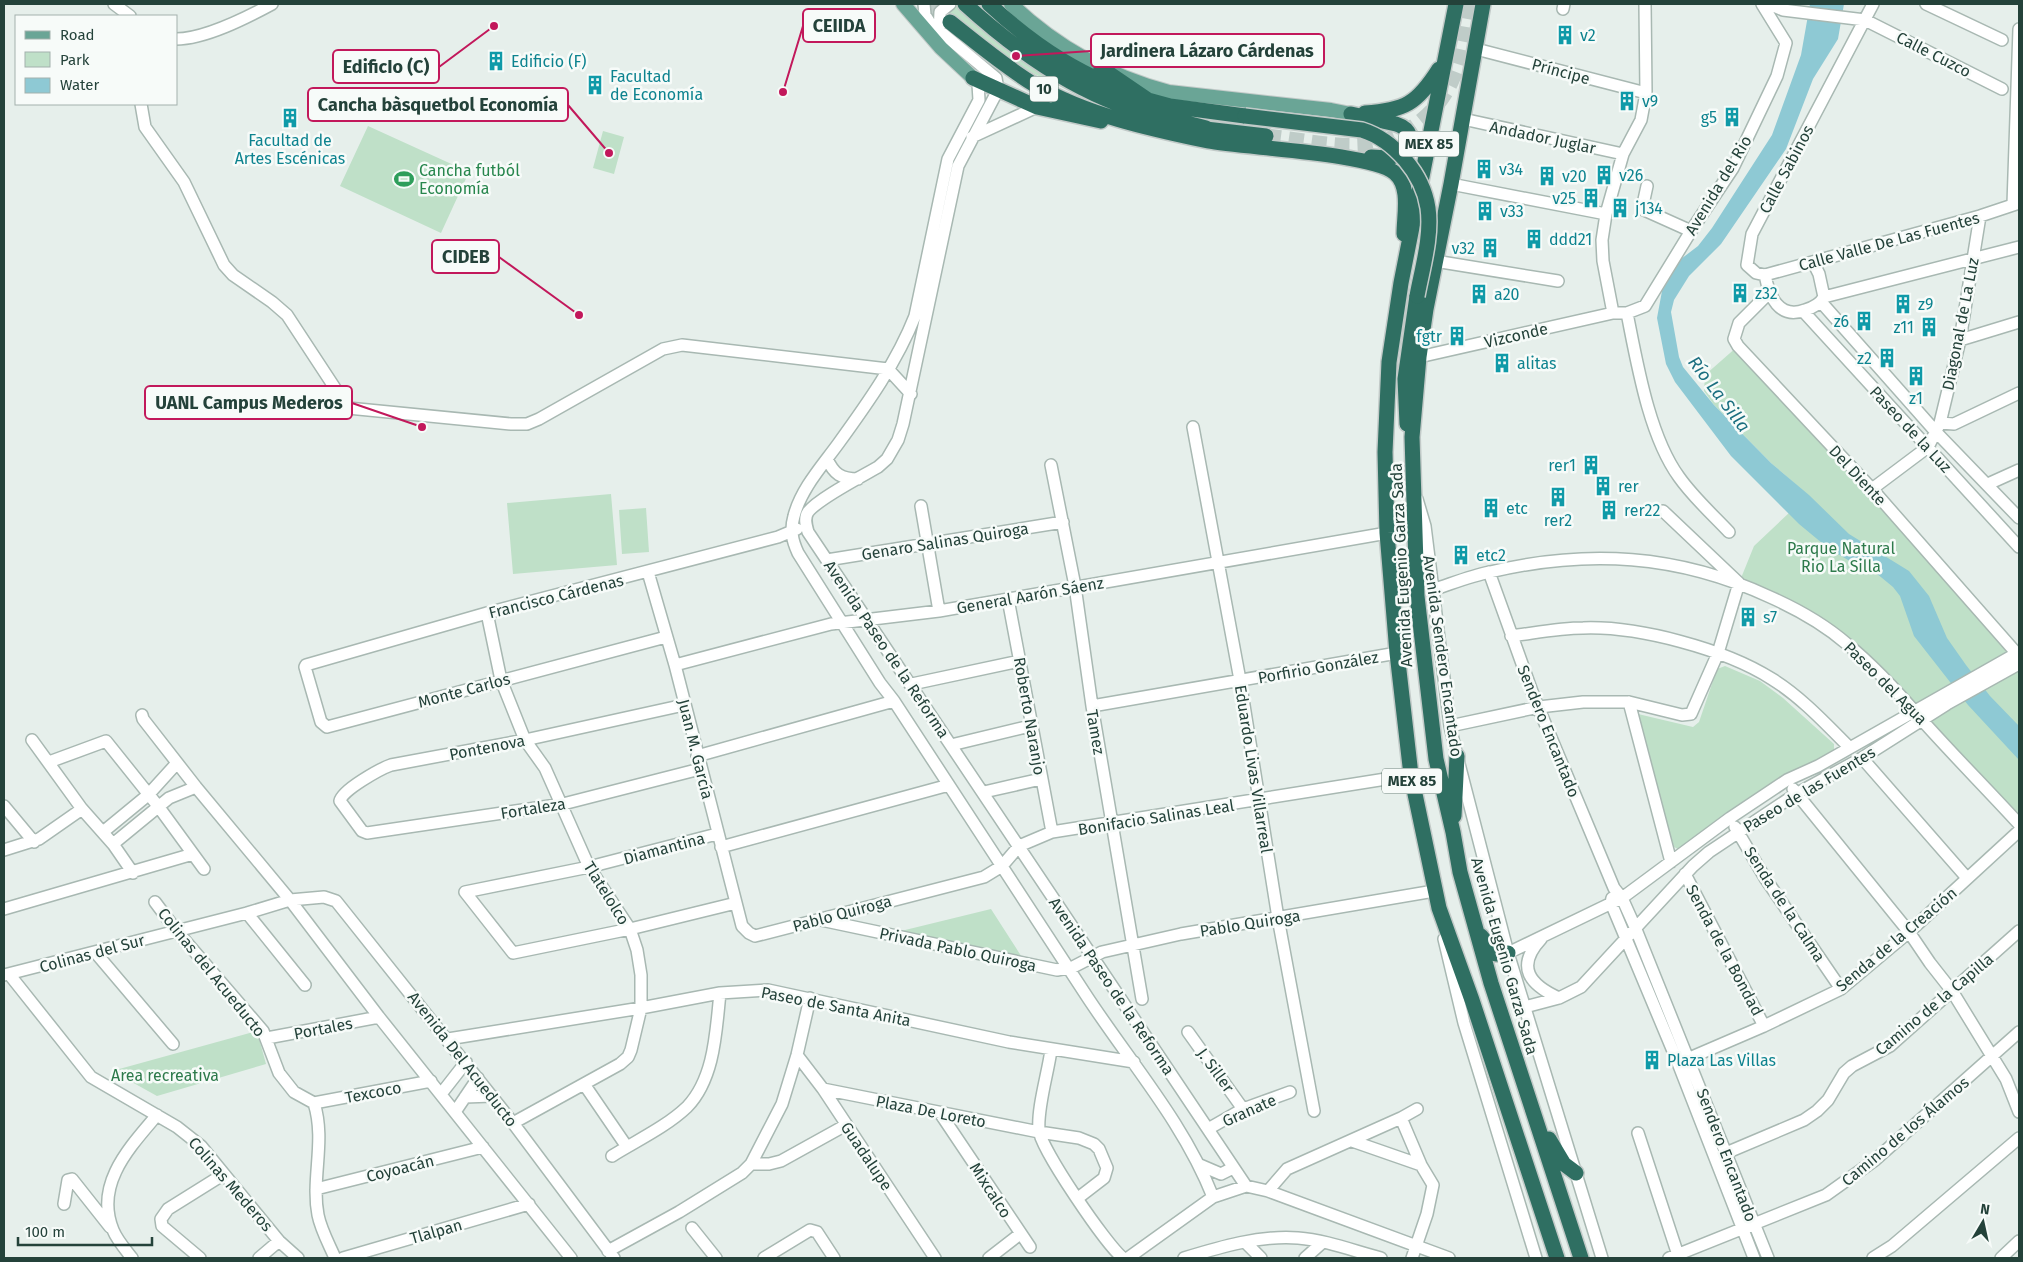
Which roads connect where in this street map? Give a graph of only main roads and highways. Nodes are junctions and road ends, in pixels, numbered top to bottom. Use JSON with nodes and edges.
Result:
{"nodes":[{"id":1,"x":903,"y":4,"type":"edge"},
{"id":2,"x":989,"y":4,"type":"edge"},
{"id":3,"x":1011,"y":4,"type":"edge"},
{"id":4,"x":1456,"y":4,"type":"edge"},
{"id":5,"x":1483,"y":4,"type":"edge"},
{"id":6,"x":964,"y":5,"type":"edge"},
{"id":7,"x":944,"y":27,"type":"tunnel mouth"},
{"id":8,"x":1443,"y":63,"type":"junction"},
{"id":9,"x":1102,"y":68,"type":"junction"},
{"id":10,"x":975,"y":81,"type":"joint"},
{"id":11,"x":1148,"y":100,"type":"junction"},
{"id":12,"x":1351,"y":114,"type":"junction"},
{"id":13,"x":1153,"y":127,"type":"junction"},
{"id":14,"x":1206,"y":128,"type":"junction"},
{"id":15,"x":1178,"y":133,"type":"junction"},
{"id":16,"x":1266,"y":136,"type":"tunnel mouth"},
{"id":17,"x":1325,"y":155,"type":"junction"},
{"id":18,"x":1401,"y":283,"type":"junction"},
{"id":19,"x":1412,"y":437,"type":"junction"},
{"id":20,"x":1457,"y":756,"type":"road end"},
{"id":21,"x":1453,"y":832,"type":"junction"},
{"id":22,"x":1478,"y":932,"type":"junction"},
{"id":23,"x":1508,"y":954,"type":"road end"},
{"id":24,"x":1533,"y":1110,"type":"junction"},
{"id":25,"x":1576,"y":1173,"type":"road end"},
{"id":26,"x":1557,"y":1258,"type":"edge"},
{"id":27,"x":1581,"y":1258,"type":"edge"}],
"edges":[{"from":1,"to":10,"type":"main road"},
{"from":2,"to":11,"type":"highway","number":"10"},
{"from":3,"to":9,"type":"main road"},
{"from":4,"to":8,"type":"highway","name":"Avenida Eugenio Garza Sada","number":"MEX 85"},
{"from":5,"to":19,"type":"highway","name":"Avenida Eugenio Garza Sada","number":"MEX 85"},
{"from":6,"to":14,"type":"highway"},
{"from":7,"to":13,"type":"highway","number":"10"},
{"from":8,"to":12,"type":"highway"},
{"from":8,"to":18,"type":"highway","name":"Avenida Eugenio Garza Sada","number":"MEX 85"},
{"from":9,"to":11,"type":"highway"},
{"from":9,"to":12,"type":"main road"},
{"from":10,"to":15,"type":"highway"},
{"from":11,"to":19,"type":"highway","number":"10","bridge":true},
{"from":12,"to":17,"type":"highway"},
{"from":13,"to":14,"type":"highway"},
{"from":13,"to":15,"type":"highway","number":"10"},
{"from":14,"to":16,"type":"highway"},
{"from":15,"to":17,"type":"highway","number":"10"},
{"from":17,"to":18,"type":"highway"},
{"from":18,"to":26,"type":"highway","name":"Avenida Eugenio Garza Sada","number":"MEX 85"},
{"from":19,"to":21,"type":"highway","name":"Avenida Eugenio Garza Sada","number":"MEX 85"},
{"from":20,"to":21,"type":"highway"},
{"from":21,"to":22,"type":"highway","name":"Avenida Eugenio Garza Sada","number":"MEX 85"},
{"from":22,"to":23,"type":"highway"},
{"from":22,"to":24,"type":"highway","name":"Avenida Eugenio Garza Sada","number":"MEX 85"},
{"from":24,"to":25,"type":"highway"},
{"from":24,"to":27,"type":"highway","name":"Avenida Eugenio Garza Sada","number":"MEX 85"}]}
